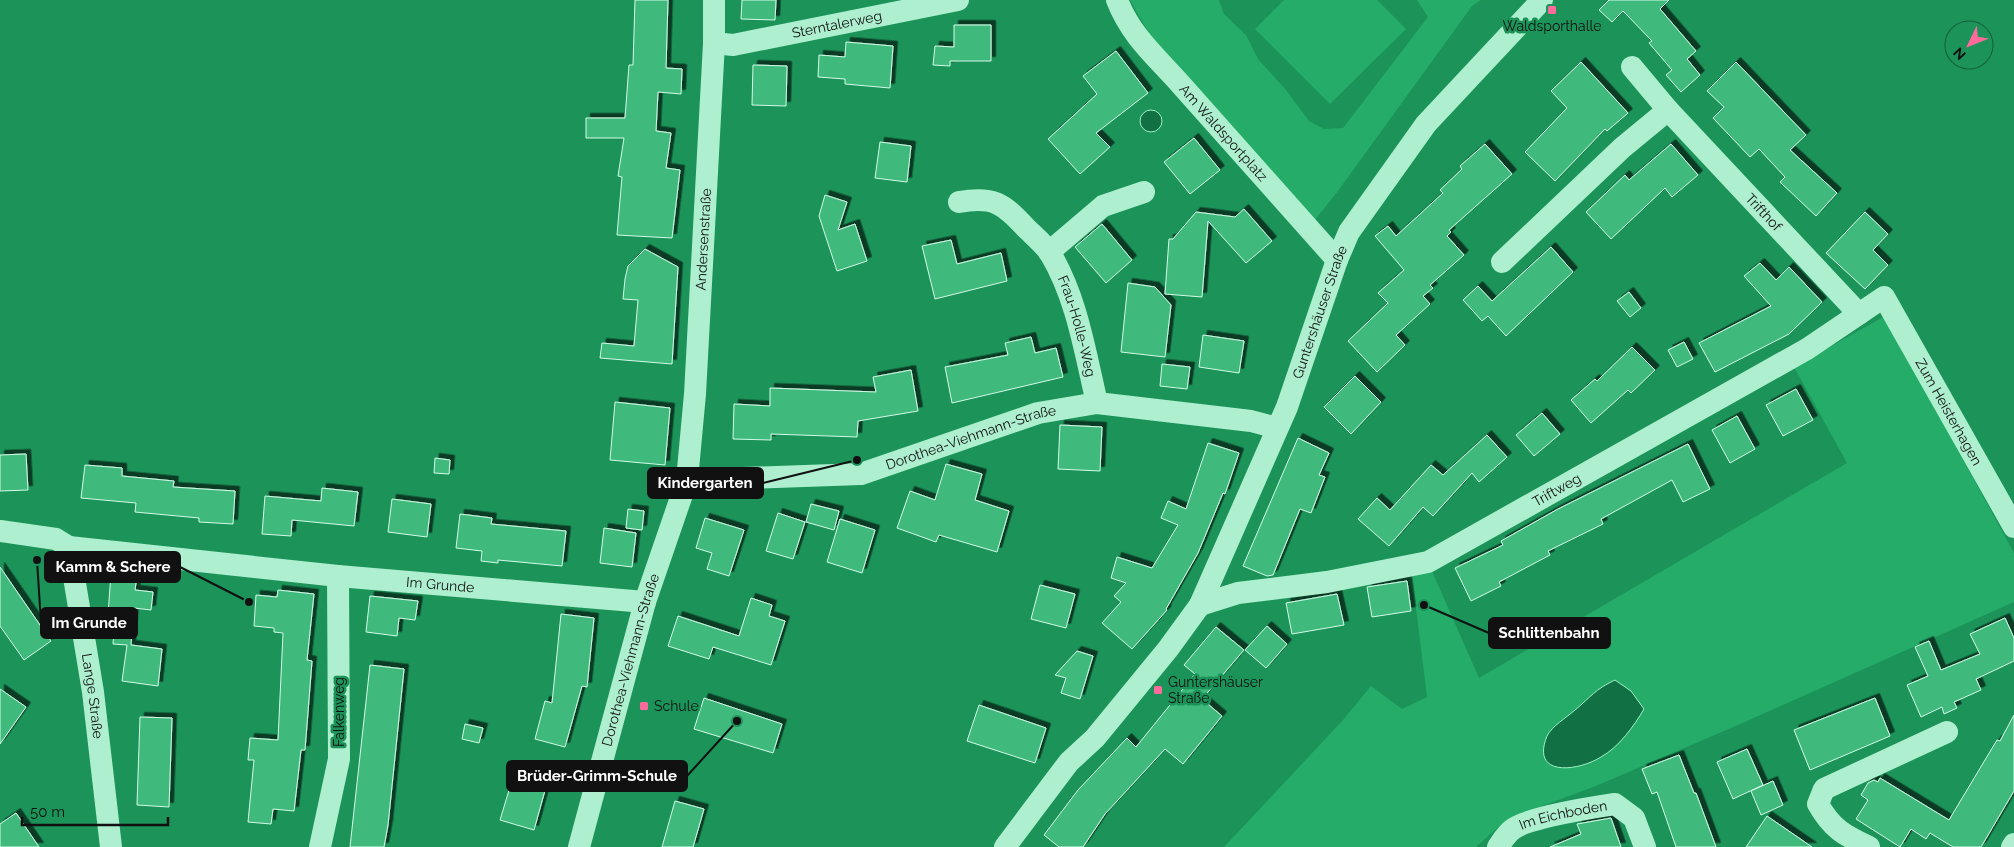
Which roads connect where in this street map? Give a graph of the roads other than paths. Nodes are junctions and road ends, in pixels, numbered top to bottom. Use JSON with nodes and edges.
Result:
{"nodes":[{"id":1,"x":714,"y":0,"type":"edge"},
{"id":2,"x":958,"y":0,"type":"edge"},
{"id":3,"x":1117,"y":0,"type":"edge"},
{"id":4,"x":1542,"y":0,"type":"edge"},
{"id":5,"x":714,"y":43,"type":"junction"},
{"id":6,"x":1632,"y":67,"type":"dead end"},
{"id":7,"x":1668,"y":110,"type":"junction"},
{"id":8,"x":1144,"y":192,"type":"dead end"},
{"id":9,"x":959,"y":202,"type":"dead end"},
{"id":10,"x":1049,"y":252,"type":"junction"},
{"id":11,"x":1337,"y":260,"type":"junction"},
{"id":12,"x":1502,"y":262,"type":"dead end"},
{"id":13,"x":1884,"y":297,"type":"joint"},
{"id":14,"x":1859,"y":314,"type":"junction"},
{"id":15,"x":1097,"y":403,"type":"junction"},
{"id":16,"x":1277,"y":428,"type":"junction"},
{"id":17,"x":686,"y":480,"type":"junction"},
{"id":18,"x":2014,"y":527,"type":"edge"},
{"id":19,"x":0,"y":531,"type":"edge"},
{"id":20,"x":68,"y":547,"type":"junction"},
{"id":21,"x":338,"y":576,"type":"junction"},
{"id":22,"x":645,"y":602,"type":"junction"},
{"id":23,"x":1200,"y":604,"type":"junction"},
{"id":24,"x":1947,"y":732,"type":"dead end"},
{"id":25,"x":111,"y":847,"type":"edge"},
{"id":26,"x":320,"y":847,"type":"edge"},
{"id":27,"x":579,"y":847,"type":"edge"},
{"id":28,"x":1005,"y":847,"type":"edge"},
{"id":29,"x":1498,"y":847,"type":"edge"},
{"id":30,"x":1645,"y":847,"type":"edge"},
{"id":31,"x":1869,"y":847,"type":"edge"}],
"edges":[{"from":1,"to":5,"type":"street","name":"Andersenstraße"},
{"from":2,"to":5,"type":"street","name":"Sterntalerweg"},
{"from":3,"to":11,"type":"street","name":"Am Waldsportplatz"},
{"from":4,"to":11,"type":"street","name":"Guntershäuser Straße"},
{"from":5,"to":17,"type":"street","name":"Andersenstraße"},
{"from":6,"to":7,"type":"street","name":"Trifthof"},
{"from":7,"to":12,"type":"street"},
{"from":7,"to":14,"type":"street","name":"Trifthof"},
{"from":8,"to":10,"type":"street"},
{"from":9,"to":10,"type":"street","name":"Frau-Holle-Weg"},
{"from":10,"to":15,"type":"street","name":"Frau-Holle-Weg"},
{"from":11,"to":16,"type":"street","name":"Guntershäuser Straße"},
{"from":13,"to":14,"type":"street","name":"Triftweg"},
{"from":13,"to":18,"type":"street","name":"Zum Heisterhagen"},
{"from":14,"to":23,"type":"street","name":"Triftweg"},
{"from":15,"to":16,"type":"street","name":"Dorothea-Viehmann-Straße"},
{"from":15,"to":17,"type":"street","name":"Dorothea-Viehmann-Straße"},
{"from":16,"to":23,"type":"street","name":"Guntershäuser Straße"},
{"from":17,"to":22,"type":"street","name":"Dorothea-Viehmann-Straße"},
{"from":19,"to":20,"type":"street","name":"Im Grunde"},
{"from":20,"to":21,"type":"street","name":"Im Grunde"},
{"from":20,"to":25,"type":"street","name":"Lange Straße"},
{"from":21,"to":22,"type":"street","name":"Im Grunde"},
{"from":21,"to":26,"type":"street","name":"Falkenweg"},
{"from":22,"to":27,"type":"street","name":"Dorothea-Viehmann-Straße"},
{"from":23,"to":28,"type":"street","name":"Guntershäuser Straße"},
{"from":24,"to":31,"type":"street"},
{"from":29,"to":30,"type":"street","name":"Im Eichboden"}]}
